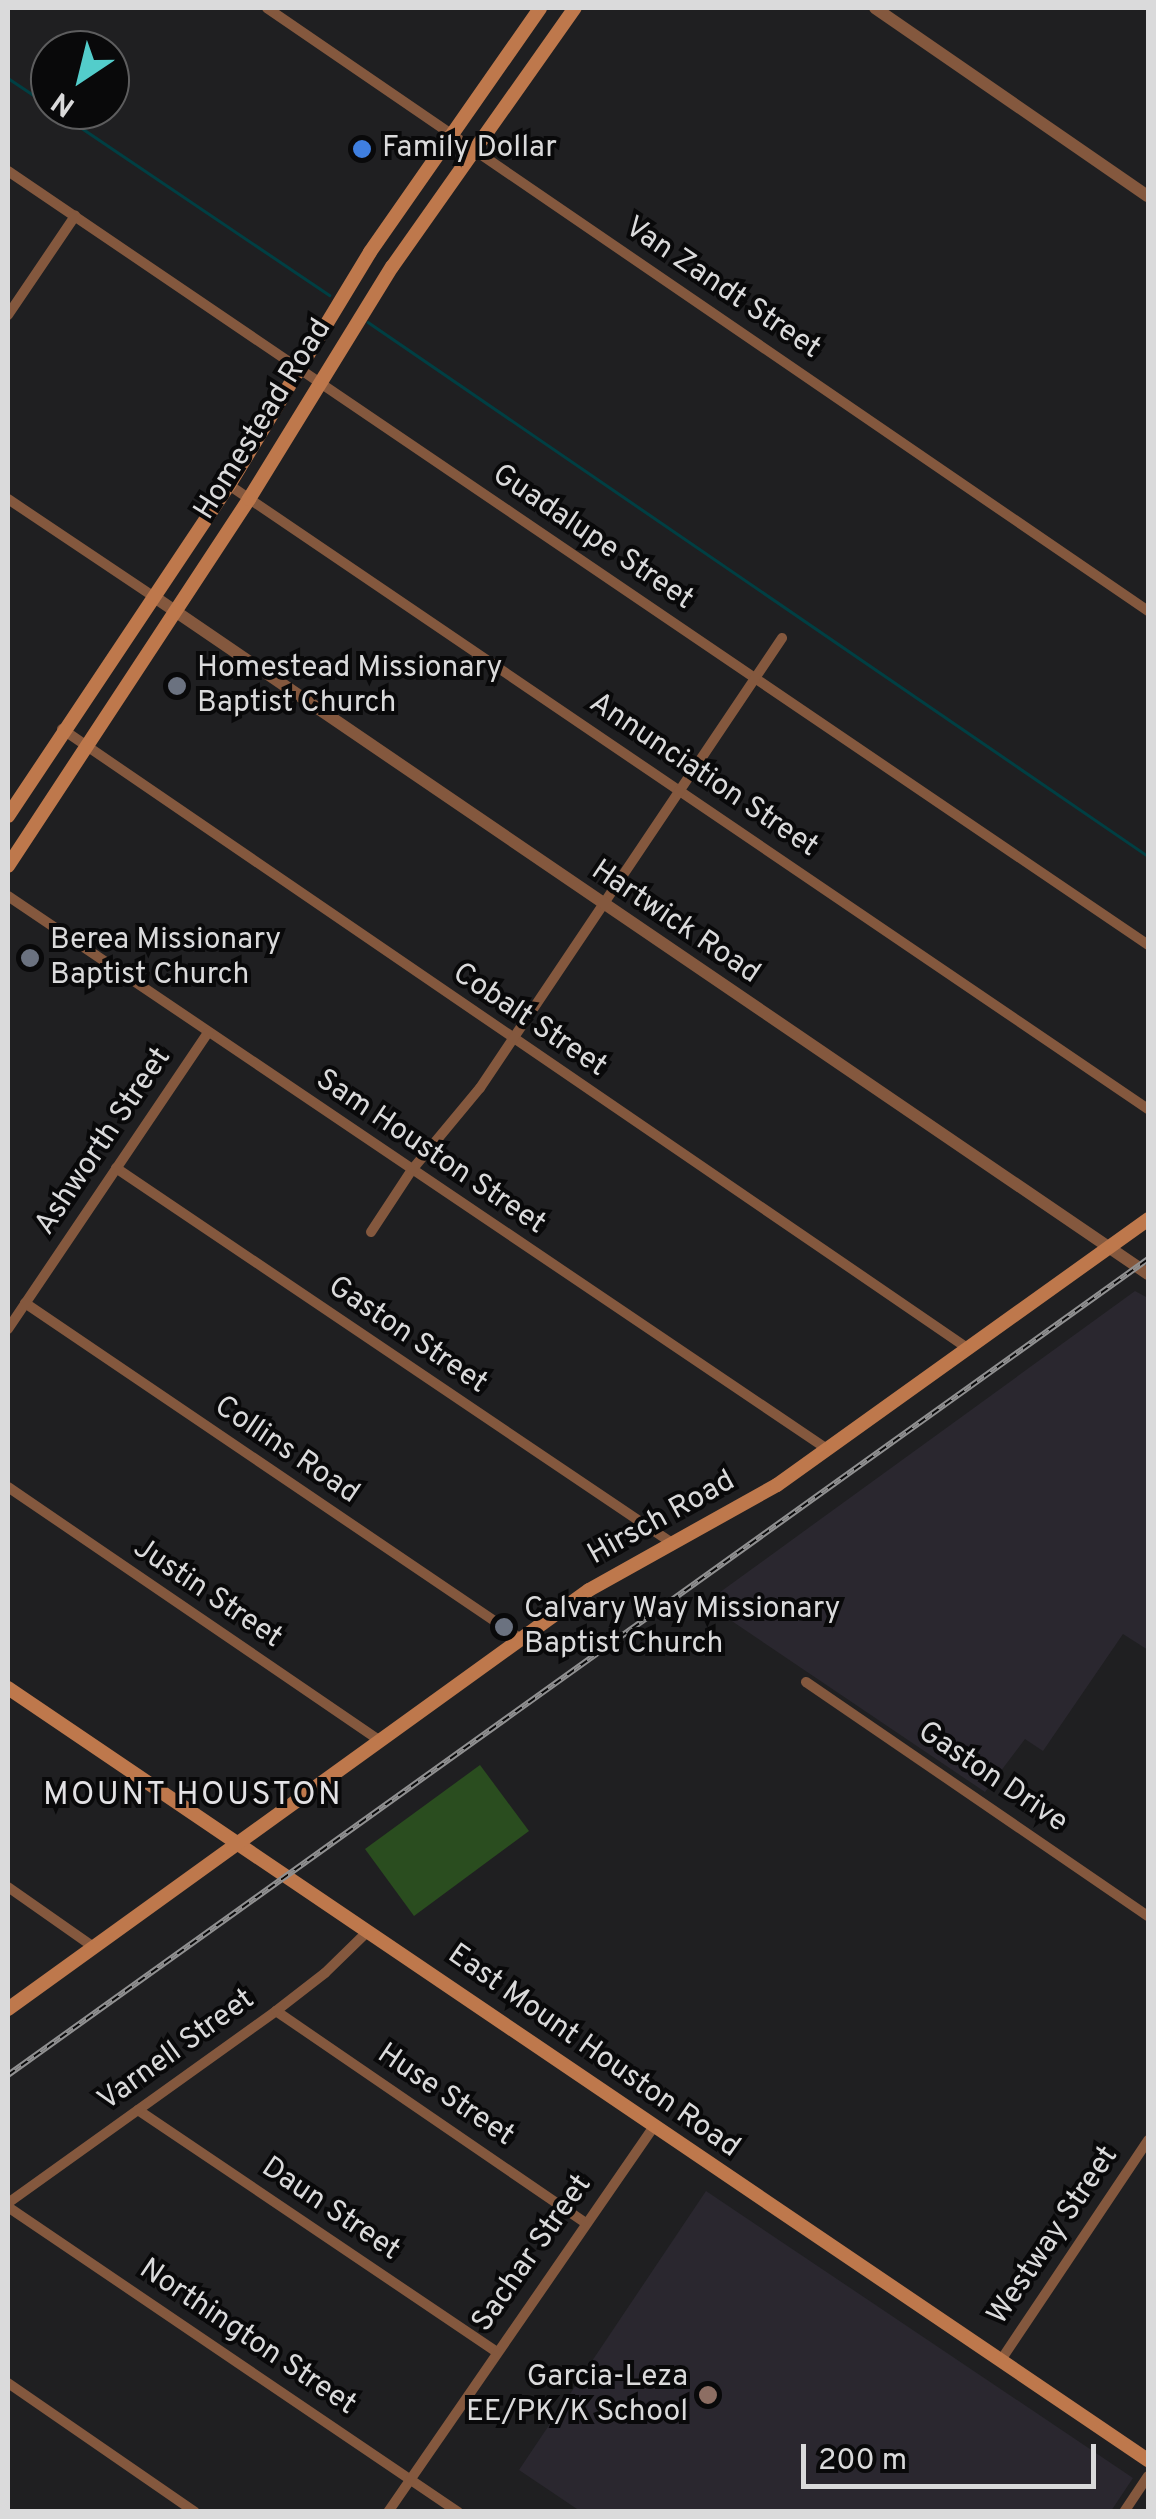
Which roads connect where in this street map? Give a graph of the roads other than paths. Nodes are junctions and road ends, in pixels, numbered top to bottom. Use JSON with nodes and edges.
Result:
{"nodes":[{"id":1,"x":267,"y":8,"type":"edge"},
{"id":2,"x":575,"y":8,"type":"edge"},
{"id":3,"x":875,"y":8,"type":"edge"},
{"id":4,"x":538,"y":10,"type":"edge"},
{"id":5,"x":561,"y":28,"type":"junction"},
{"id":6,"x":453,"y":135,"type":"junction"},
{"id":7,"x":475,"y":151,"type":"junction"},
{"id":8,"x":8,"y":170,"type":"edge"},
{"id":9,"x":1148,"y":196,"type":"edge"},
{"id":10,"x":75,"y":216,"type":"junction"},
{"id":11,"x":370,"y":252,"type":"junction"},
{"id":12,"x":392,"y":266,"type":"junction"},
{"id":13,"x":8,"y":315,"type":"edge"},
{"id":14,"x":299,"y":368,"type":"junction"},
{"id":15,"x":320,"y":383,"type":"junction"},
{"id":16,"x":229,"y":485,"type":"junction"},
{"id":17,"x":8,"y":499,"type":"edge"},
{"id":18,"x":249,"y":499,"type":"junction"},
{"id":19,"x":153,"y":596,"type":"junction"},
{"id":20,"x":1148,"y":611,"type":"edge"},
{"id":21,"x":175,"y":612,"type":"junction"},
{"id":22,"x":782,"y":638,"type":"dead end"},
{"id":23,"x":754,"y":679,"type":"junction"},
{"id":24,"x":62,"y":729,"type":"junction"},
{"id":25,"x":85,"y":744,"type":"junction"},
{"id":26,"x":680,"y":791,"type":"junction"},
{"id":27,"x":8,"y":816,"type":"edge"},
{"id":28,"x":8,"y":866,"type":"edge"},
{"id":29,"x":8,"y":896,"type":"edge"},
{"id":30,"x":604,"y":905,"type":"junction"},
{"id":31,"x":1148,"y":945,"type":"edge"},
{"id":32,"x":208,"y":1032,"type":"junction"},
{"id":33,"x":512,"y":1040,"type":"junction"},
{"id":34,"x":1148,"y":1109,"type":"edge"},
{"id":35,"x":116,"y":1168,"type":"junction"},
{"id":36,"x":411,"y":1171,"type":"junction"},
{"id":37,"x":1148,"y":1219,"type":"edge"},
{"id":38,"x":370,"y":1232,"type":"dead end"},
{"id":39,"x":1108,"y":1248,"type":"junction"},
{"id":40,"x":1148,"y":1274,"type":"edge"},
{"id":41,"x":25,"y":1303,"type":"junction"},
{"id":42,"x":8,"y":1328,"type":"edge"},
{"id":43,"x":970,"y":1349,"type":"junction"},
{"id":44,"x":827,"y":1449,"type":"junction"},
{"id":45,"x":8,"y":1487,"type":"edge"},
{"id":46,"x":672,"y":1542,"type":"junction"},
{"id":47,"x":520,"y":1639,"type":"junction"},
{"id":48,"x":806,"y":1682,"type":"dead end"},
{"id":49,"x":8,"y":1688,"type":"edge"},
{"id":50,"x":380,"y":1740,"type":"junction"},
{"id":51,"x":237,"y":1844,"type":"junction"},
{"id":52,"x":8,"y":1887,"type":"edge"},
{"id":53,"x":1148,"y":1916,"type":"edge"},
{"id":54,"x":368,"y":1932,"type":"junction"},
{"id":55,"x":95,"y":1948,"type":"junction"},
{"id":56,"x":8,"y":2008,"type":"edge"},
{"id":57,"x":276,"y":2011,"type":"junction"},
{"id":58,"x":138,"y":2110,"type":"junction"},
{"id":59,"x":654,"y":2126,"type":"junction"},
{"id":60,"x":1148,"y":2140,"type":"edge"},
{"id":61,"x":8,"y":2205,"type":"edge"},
{"id":62,"x":586,"y":2223,"type":"junction"},
{"id":63,"x":495,"y":2351,"type":"junction"},
{"id":64,"x":1002,"y":2360,"type":"junction"},
{"id":65,"x":8,"y":2383,"type":"edge"},
{"id":66,"x":1148,"y":2460,"type":"edge"},
{"id":67,"x":1148,"y":2476,"type":"edge"},
{"id":68,"x":410,"y":2478,"type":"junction"},
{"id":69,"x":195,"y":2512,"type":"edge"},
{"id":70,"x":388,"y":2512,"type":"edge"},
{"id":71,"x":458,"y":2512,"type":"edge"},
{"id":72,"x":1124,"y":2512,"type":"edge"}],
"edges":[{"from":1,"to":6,"type":"street","name":"Van Zandt Street"},
{"from":2,"to":5,"type":"main road","name":"Homestead Road"},
{"from":3,"to":9,"type":"street"},
{"from":4,"to":5,"type":"main road"},
{"from":4,"to":6,"type":"main road","name":"Homestead Road"},
{"from":5,"to":7,"type":"main road","name":"Homestead Road"},
{"from":6,"to":7,"type":"street","name":"Van Zandt Street"},
{"from":6,"to":11,"type":"main road","name":"Homestead Road"},
{"from":7,"to":12,"type":"main road","name":"Homestead Road"},
{"from":7,"to":20,"type":"street","name":"Van Zandt Street"},
{"from":8,"to":10,"type":"street","name":"Guadalupe Street"},
{"from":10,"to":13,"type":"street"},
{"from":10,"to":14,"type":"street","name":"Guadalupe Street"},
{"from":11,"to":12,"type":"main road"},
{"from":11,"to":14,"type":"main road","name":"Homestead Road"},
{"from":12,"to":15,"type":"main road","name":"Homestead Road"},
{"from":14,"to":15,"type":"street","name":"Guadalupe Street"},
{"from":14,"to":16,"type":"main road","name":"Homestead Road"},
{"from":15,"to":18,"type":"main road","name":"Homestead Road"},
{"from":15,"to":23,"type":"street","name":"Guadalupe Street"},
{"from":16,"to":18,"type":"street","name":"Annunciation Street"},
{"from":16,"to":19,"type":"main road","name":"Homestead Road"},
{"from":17,"to":19,"type":"street"},
{"from":18,"to":21,"type":"main road","name":"Homestead Road"},
{"from":18,"to":26,"type":"street","name":"Annunciation Street"},
{"from":19,"to":21,"type":"street","name":"Hartwick Road"},
{"from":19,"to":24,"type":"main road","name":"Homestead Road"},
{"from":21,"to":25,"type":"main road","name":"Homestead Road"},
{"from":21,"to":30,"type":"street","name":"Hartwick Road"},
{"from":22,"to":23,"type":"street"},
{"from":23,"to":26,"type":"street"},
{"from":23,"to":31,"type":"street","name":"Guadalupe Street"},
{"from":24,"to":25,"type":"street","name":"Cobalt Street"},
{"from":24,"to":27,"type":"main road","name":"Homestead Road"},
{"from":25,"to":28,"type":"main road","name":"Homestead Road"},
{"from":25,"to":33,"type":"street","name":"Cobalt Street"},
{"from":26,"to":30,"type":"street"},
{"from":26,"to":34,"type":"street","name":"Annunciation Street"},
{"from":29,"to":32,"type":"street","name":"Sam Houston Street"},
{"from":30,"to":33,"type":"street"},
{"from":30,"to":39,"type":"street","name":"Hartwick Road"},
{"from":32,"to":35,"type":"street","name":"Ashworth Street"},
{"from":32,"to":36,"type":"street","name":"Sam Houston Street"},
{"from":33,"to":36,"type":"street"},
{"from":33,"to":43,"type":"street","name":"Cobalt Street"},
{"from":35,"to":41,"type":"street","name":"Ashworth Street"},
{"from":35,"to":46,"type":"street","name":"Gaston Street"},
{"from":36,"to":38,"type":"street"},
{"from":36,"to":44,"type":"street","name":"Sam Houston Street"},
{"from":37,"to":39,"type":"main road","name":"Hirsch Road"},
{"from":39,"to":40,"type":"street","name":"Hartwick Road"},
{"from":39,"to":43,"type":"main road","name":"Hirsch Road"},
{"from":41,"to":42,"type":"street","name":"Ashworth Street"},
{"from":41,"to":47,"type":"street","name":"Collins Road"},
{"from":43,"to":44,"type":"main road","name":"Hirsch Road"},
{"from":44,"to":46,"type":"main road","name":"Hirsch Road"},
{"from":45,"to":50,"type":"street","name":"Justin Street"},
{"from":46,"to":47,"type":"main road","name":"Hirsch Road"},
{"from":47,"to":50,"type":"main road","name":"Hirsch Road"},
{"from":48,"to":53,"type":"street","name":"Gaston Drive"},
{"from":49,"to":51,"type":"main road","name":"East Mount Houston Road"},
{"from":50,"to":51,"type":"main road","name":"Hirsch Road"},
{"from":51,"to":54,"type":"main road","name":"East Mount Houston Road"},
{"from":51,"to":55,"type":"main road","name":"Hirsch Road"},
{"from":52,"to":55,"type":"street"},
{"from":54,"to":57,"type":"street","name":"Varnell Street"},
{"from":54,"to":59,"type":"main road","name":"East Mount Houston Road"},
{"from":55,"to":56,"type":"main road","name":"Hirsch Road"},
{"from":57,"to":58,"type":"street","name":"Varnell Street"},
{"from":57,"to":62,"type":"street","name":"Huse Street"},
{"from":58,"to":61,"type":"street","name":"Varnell Street"},
{"from":58,"to":63,"type":"street","name":"Daun Street"},
{"from":59,"to":62,"type":"street","name":"Sachar Street"},
{"from":59,"to":64,"type":"main road","name":"East Mount Houston Road"},
{"from":60,"to":64,"type":"street","name":"Westway Street"},
{"from":61,"to":68,"type":"street","name":"Northington Street"},
{"from":62,"to":63,"type":"street","name":"Sachar Street"},
{"from":63,"to":68,"type":"street","name":"Sachar Street"},
{"from":64,"to":66,"type":"main road","name":"East Mount Houston Road"},
{"from":65,"to":69,"type":"street"},
{"from":67,"to":72,"type":"street"},
{"from":68,"to":70,"type":"street","name":"Sachar Street"},
{"from":68,"to":71,"type":"street","name":"Northington Street"}]}
